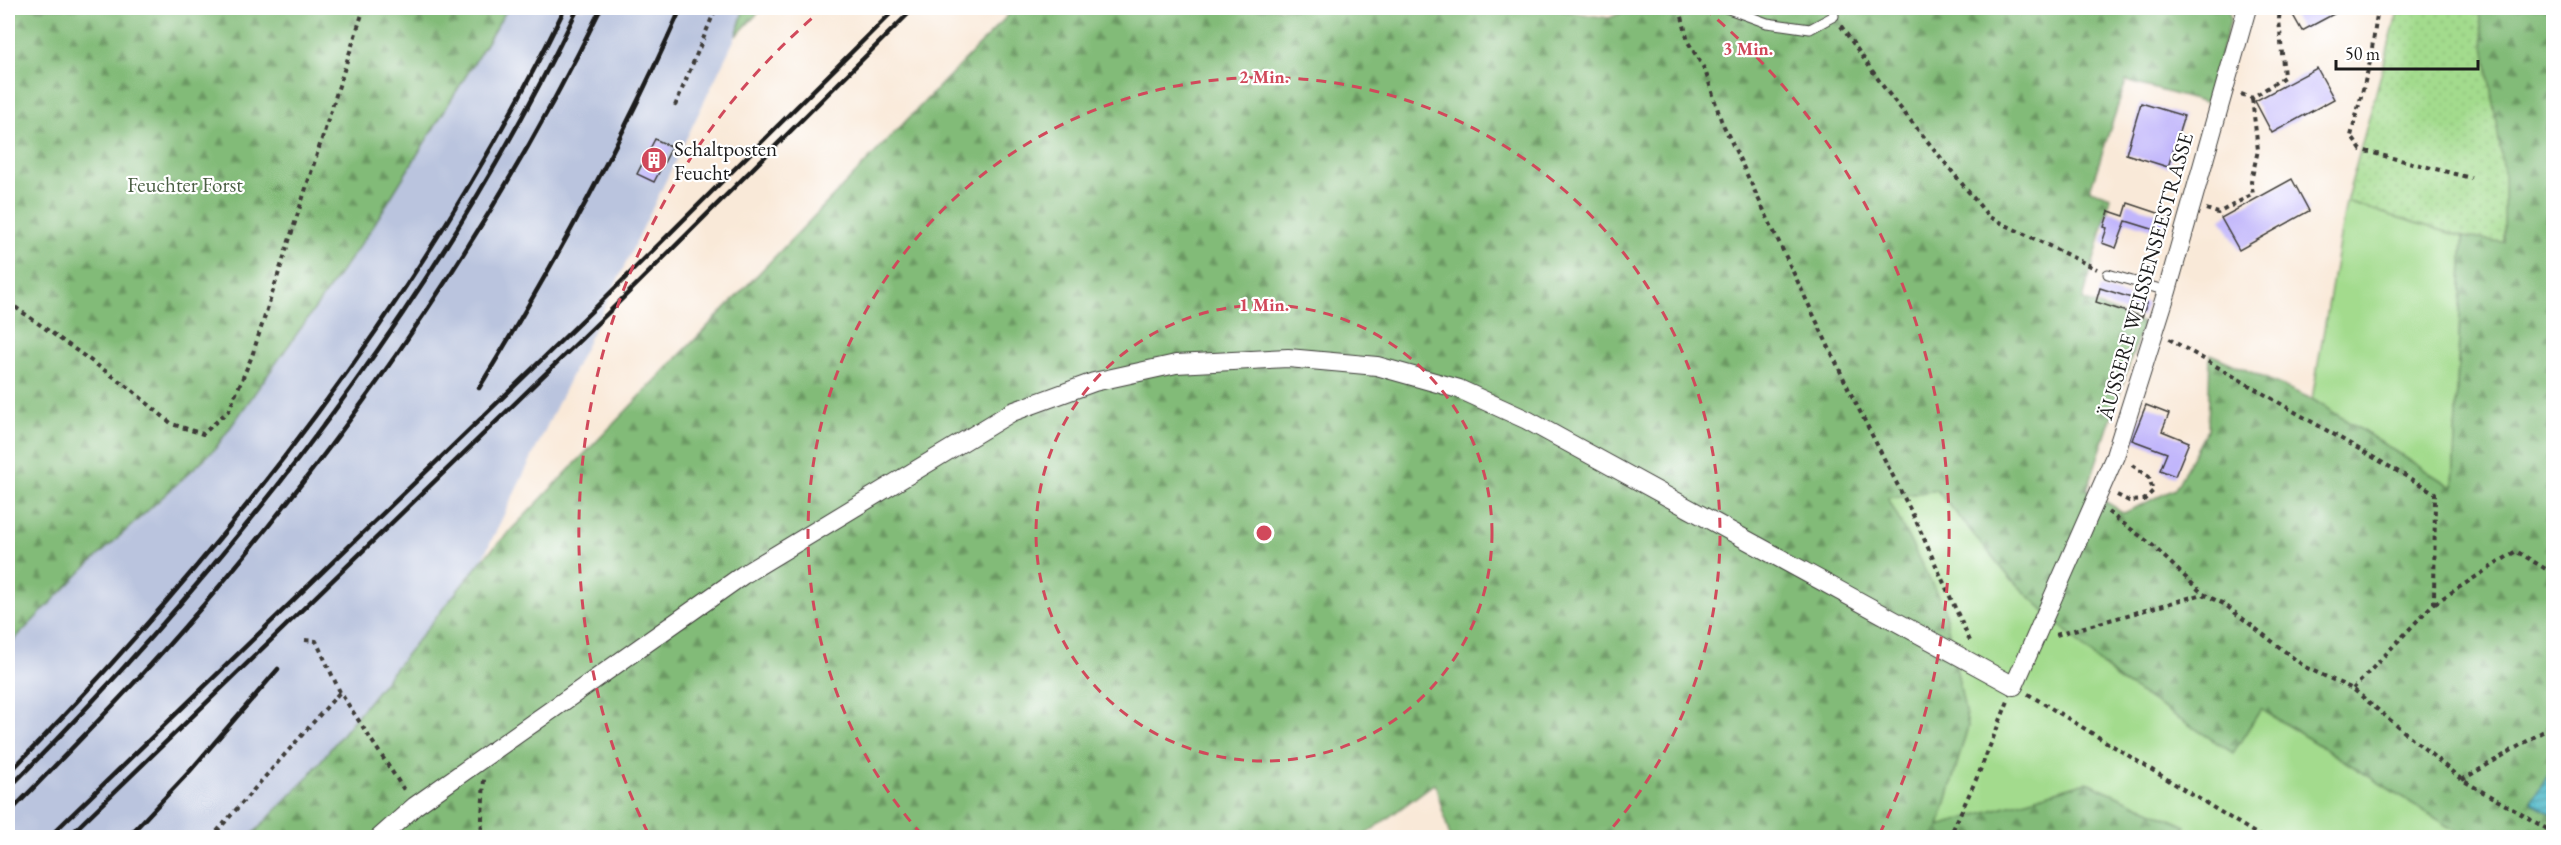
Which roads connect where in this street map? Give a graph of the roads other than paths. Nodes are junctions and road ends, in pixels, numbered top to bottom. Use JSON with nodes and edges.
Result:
{"nodes":[{"id":1,"x":1726,"y":8,"type":"edge"},
{"id":2,"x":2247,"y":8,"type":"edge"},
{"id":3,"x":1833,"y":12,"type":"edge"},
{"id":4,"x":2108,"y":274,"type":"road end"},
{"id":5,"x":2167,"y":291,"type":"junction"},
{"id":6,"x":379,"y":837,"type":"edge"}],
"edges":[{"from":1,"to":3,"type":"lane"},
{"from":2,"to":5,"type":"street","name":"ÄUSSERE WEISSENSEESTRASSE"},
{"from":4,"to":5,"type":"lane"},
{"from":5,"to":6,"type":"street","name":"ÄUSSERE WEISSENSEESTRASSE"}]}
